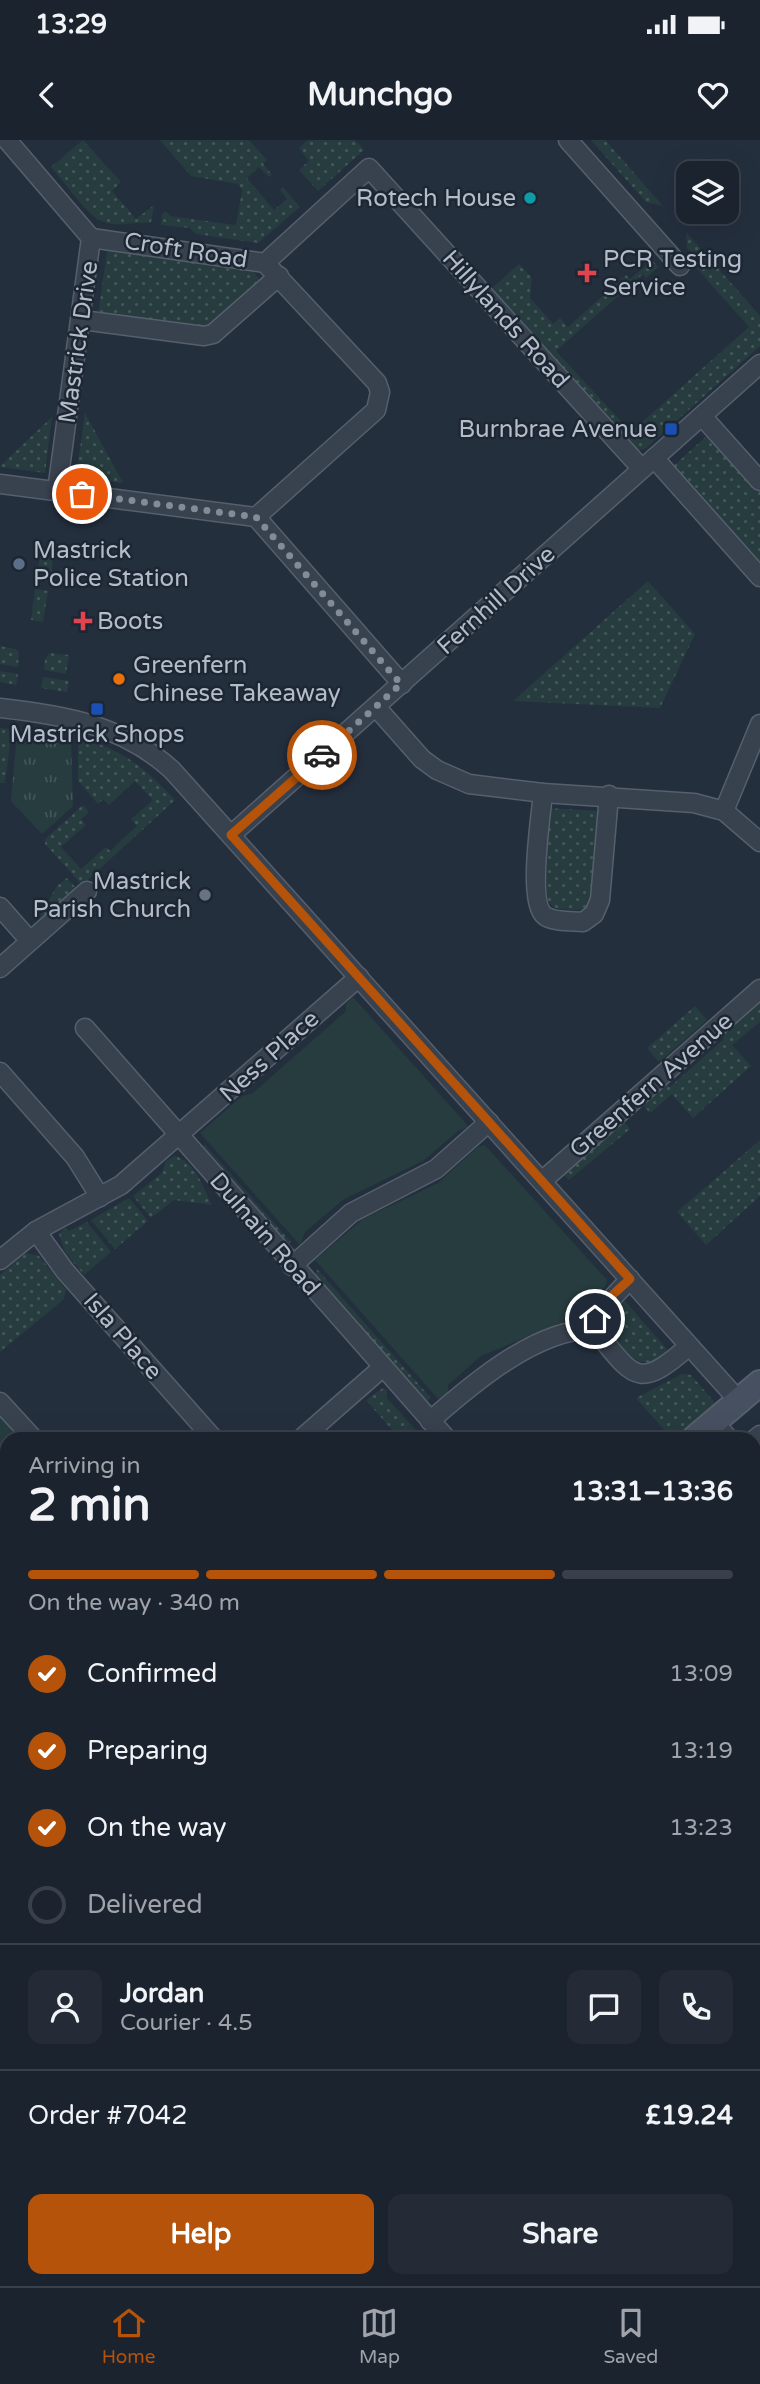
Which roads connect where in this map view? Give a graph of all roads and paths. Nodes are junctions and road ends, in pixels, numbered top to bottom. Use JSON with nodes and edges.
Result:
{"nodes":[{"id":1,"x":7,"y":140,"type":"edge"},
{"id":2,"x":568,"y":140,"type":"edge"},
{"id":3,"x":369,"y":168,"type":"joint"},
{"id":4,"x":91,"y":238,"type":"junction"},
{"id":5,"x":265,"y":263,"type":"junction"},
{"id":6,"x":680,"y":266,"type":"dead end"},
{"id":7,"x":279,"y":275,"type":"junction"},
{"id":8,"x":82,"y":320,"type":"junction"},
{"id":9,"x":760,"y":364,"type":"edge"},
{"id":10,"x":702,"y":416,"type":"junction"},
{"id":11,"x":648,"y":464,"type":"junction"},
{"id":12,"x":760,"y":481,"type":"edge"},
{"id":13,"x":0,"y":484,"type":"edge"},
{"id":14,"x":57,"y":491,"type":"junction"},
{"id":15,"x":256,"y":517,"type":"junction"},
{"id":16,"x":760,"y":577,"type":"edge"},
{"id":17,"x":401,"y":684,"type":"junction"},
{"id":18,"x":376,"y":707,"type":"junction"},
{"id":19,"x":0,"y":708,"type":"edge"},
{"id":20,"x":760,"y":724,"type":"edge"},
{"id":21,"x":543,"y":793,"type":"junction"},
{"id":22,"x":609,"y":795,"type":"junction"},
{"id":23,"x":724,"y":811,"type":"junction"},
{"id":24,"x":231,"y":835,"type":"junction"},
{"id":25,"x":760,"y":842,"type":"edge"},
{"id":26,"x":87,"y":891,"type":"dead end"},
{"id":27,"x":0,"y":907,"type":"edge"},
{"id":28,"x":30,"y":941,"type":"junction"},
{"id":29,"x":0,"y":968,"type":"edge"},
{"id":30,"x":359,"y":976,"type":"junction"},
{"id":31,"x":760,"y":989,"type":"edge"},
{"id":32,"x":85,"y":1028,"type":"dead end"},
{"id":33,"x":0,"y":1072,"type":"edge"},
{"id":34,"x":489,"y":1122,"type":"junction"},
{"id":35,"x":178,"y":1136,"type":"junction"},
{"id":36,"x":542,"y":1181,"type":"junction"},
{"id":37,"x":100,"y":1197,"type":"junction"},
{"id":38,"x":36,"y":1231,"type":"junction"},
{"id":39,"x":0,"y":1260,"type":"edge"},
{"id":40,"x":292,"y":1266,"type":"junction"},
{"id":41,"x":630,"y":1279,"type":"junction"},
{"id":42,"x":594,"y":1329,"type":"junction"},
{"id":43,"x":689,"y":1346,"type":"junction"},
{"id":44,"x":383,"y":1367,"type":"junction"},
{"id":45,"x":760,"y":1383,"type":"edge"},
{"id":46,"x":739,"y":1401,"type":"junction"},
{"id":47,"x":0,"y":1402,"type":"edge"},
{"id":48,"x":430,"y":1421,"type":"junction"},
{"id":49,"x":721,"y":1430,"type":"edge"},
{"id":50,"x":28,"y":1432,"type":"edge"},
{"id":51,"x":208,"y":1432,"type":"edge"},
{"id":52,"x":309,"y":1432,"type":"edge"},
{"id":53,"x":440,"y":1432,"type":"edge"}],
"edges":[{"from":1,"to":4,"type":"street","name":"Mastrick Drive"},
{"from":2,"to":6,"type":"street"},
{"from":3,"to":5,"type":"street","name":"Croft Road"},
{"from":3,"to":11,"type":"street","name":"Hillylands Road"},
{"from":4,"to":5,"type":"street","name":"Croft Road"},
{"from":4,"to":8,"type":"street","name":"Mastrick Drive"},
{"from":5,"to":7,"type":"street"},
{"from":7,"to":8,"type":"street"},
{"from":7,"to":15,"type":"street"},
{"from":8,"to":14,"type":"street","name":"Mastrick Drive"},
{"from":9,"to":10,"type":"street","name":"Fernhill Drive"},
{"from":10,"to":11,"type":"street","name":"Fernhill Drive"},
{"from":10,"to":12,"type":"street"},
{"from":11,"to":16,"type":"street","name":"Hillylands Road"},
{"from":11,"to":17,"type":"street","name":"Fernhill Drive"},
{"from":13,"to":14,"type":"street"},
{"from":14,"to":15,"type":"street"},
{"from":15,"to":17,"type":"street"},
{"from":17,"to":18,"type":"street","name":"Fernhill Drive"},
{"from":18,"to":21,"type":"street"},
{"from":18,"to":24,"type":"street","name":"Fernhill Drive"},
{"from":19,"to":24,"type":"street"},
{"from":20,"to":23,"type":"street"},
{"from":21,"to":22,"type":"street"},
{"from":21,"to":22,"type":"street"},
{"from":22,"to":23,"type":"street"},
{"from":23,"to":25,"type":"street"},
{"from":24,"to":30,"type":"street"},
{"from":26,"to":28,"type":"street"},
{"from":27,"to":28,"type":"street"},
{"from":28,"to":29,"type":"street"},
{"from":30,"to":34,"type":"street"},
{"from":30,"to":35,"type":"street","name":"Ness Place"},
{"from":31,"to":36,"type":"street","name":"Greenfern Avenue"},
{"from":32,"to":35,"type":"street","name":"Dulnain Road"},
{"from":33,"to":37,"type":"street"},
{"from":34,"to":36,"type":"street"},
{"from":34,"to":40,"type":"street"},
{"from":35,"to":37,"type":"street","name":"Ness Place"},
{"from":35,"to":40,"type":"street","name":"Dulnain Road"},
{"from":36,"to":41,"type":"street"},
{"from":37,"to":38,"type":"street","name":"Ness Place"},
{"from":38,"to":39,"type":"street","name":"Ness Place"},
{"from":38,"to":51,"type":"street","name":"Isla Place"},
{"from":40,"to":44,"type":"street","name":"Dulnain Road"},
{"from":41,"to":42,"type":"street"},
{"from":41,"to":43,"type":"street"},
{"from":42,"to":43,"type":"street"},
{"from":42,"to":48,"type":"street"},
{"from":43,"to":46,"type":"street"},
{"from":44,"to":48,"type":"street","name":"Dulnain Road"},
{"from":44,"to":52,"type":"street"},
{"from":45,"to":46,"type":"street"},
{"from":46,"to":49,"type":"street"},
{"from":47,"to":50,"type":"street"},
{"from":48,"to":53,"type":"street","name":"Dulnain Road"}]}
